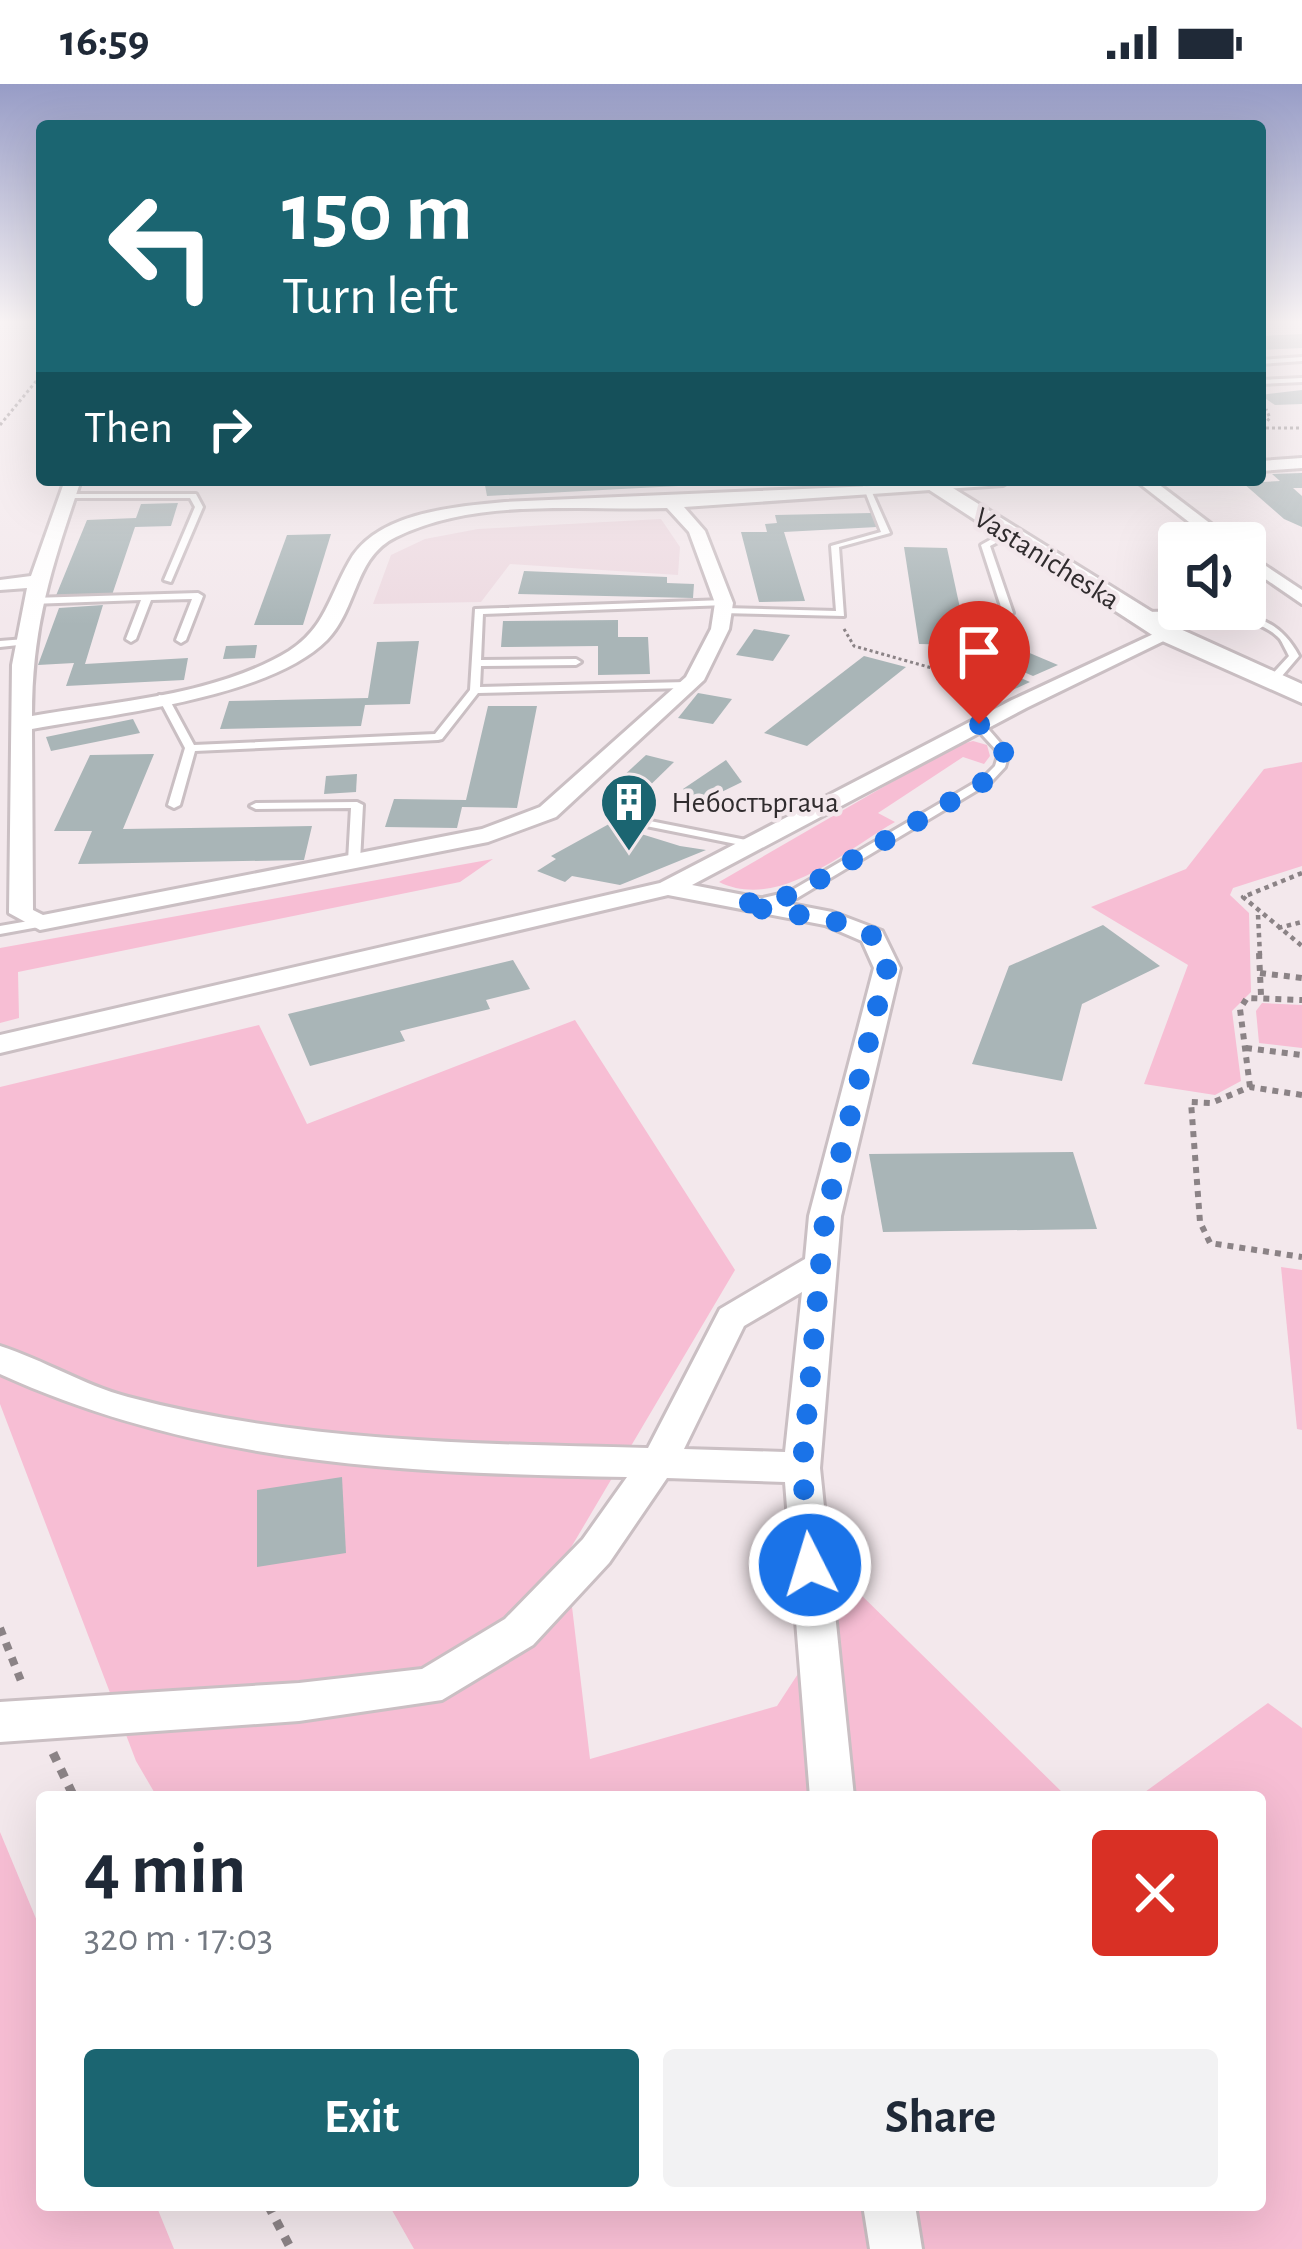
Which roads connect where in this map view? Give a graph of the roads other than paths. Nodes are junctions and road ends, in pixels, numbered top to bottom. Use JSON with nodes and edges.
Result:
{"nodes":[{"id":1,"x":1302,"y":463,"type":"edge"},
{"id":2,"x":1266,"y":465,"type":"edge"},
{"id":3,"x":853,"y":486,"type":"edge"},
{"id":4,"x":933,"y":486,"type":"edge"},
{"id":5,"x":1151,"y":486,"type":"edge"},
{"id":6,"x":71,"y":488,"type":"edge"},
{"id":7,"x":672,"y":503,"type":"junction"},
{"id":8,"x":1199,"y":522,"type":"edge"},
{"id":9,"x":1006,"y":534,"type":"junction"},
{"id":10,"x":1266,"y":572,"type":"edge"},
{"id":11,"x":168,"y":580,"type":"dead end"},
{"id":12,"x":0,"y":585,"type":"edge"},
{"id":13,"x":34,"y":591,"type":"junction"},
{"id":14,"x":147,"y":598,"type":"junction"},
{"id":15,"x":1302,"y":599,"type":"edge"},
{"id":16,"x":724,"y":607,"type":"junction"},
{"id":17,"x":1008,"y":613,"type":"dead end"},
{"id":18,"x":1138,"y":615,"type":"junction"},
{"id":19,"x":1169,"y":634,"type":"junction"},
{"id":20,"x":130,"y":639,"type":"dead end"},
{"id":21,"x":182,"y":640,"type":"dead end"},
{"id":22,"x":25,"y":642,"type":"junction"},
{"id":23,"x":0,"y":644,"type":"edge"},
{"id":24,"x":479,"y":662,"type":"junction"},
{"id":25,"x":577,"y":662,"type":"dead end"},
{"id":26,"x":1271,"y":681,"type":"junction"},
{"id":27,"x":687,"y":686,"type":"junction"},
{"id":28,"x":476,"y":689,"type":"junction"},
{"id":29,"x":1302,"y":695,"type":"edge"},
{"id":30,"x":163,"y":697,"type":"junction"},
{"id":31,"x":25,"y":724,"type":"junction"},
{"id":32,"x":979,"y":724,"type":"junction"},
{"id":33,"x":0,"y":730,"type":"edge"},
{"id":34,"x":190,"y":748,"type":"junction"},
{"id":35,"x":174,"y":805,"type":"dead end"},
{"id":36,"x":256,"y":806,"type":"dead end"},
{"id":37,"x":645,"y":824,"type":"dead end"},
{"id":38,"x":746,"y":844,"type":"junction"},
{"id":39,"x":354,"y":861,"type":"junction"},
{"id":40,"x":668,"y":888,"type":"junction"},
{"id":41,"x":737,"y":905,"type":"junction"},
{"id":42,"x":40,"y":923,"type":"junction"},
{"id":43,"x":0,"y":930,"type":"edge"},
{"id":44,"x":0,"y":1044,"type":"edge"},
{"id":45,"x":819,"y":1266,"type":"junction"},
{"id":46,"x":0,"y":1359,"type":"edge"},
{"id":47,"x":660,"y":1460,"type":"junction"},
{"id":48,"x":802,"y":1468,"type":"junction"},
{"id":49,"x":0,"y":1722,"type":"edge"},
{"id":50,"x":831,"y":1791,"type":"edge"},
{"id":51,"x":890,"y":2211,"type":"edge"},
{"id":52,"x":896,"y":2249,"type":"edge"}],
"edges":[{"from":1,"to":2,"type":"street"},
{"from":3,"to":7,"type":"street"},
{"from":3,"to":16,"type":"lane"},
{"from":4,"to":9,"type":"main road","name":"Vastanicheska"},
{"from":5,"to":8,"type":"street"},
{"from":6,"to":11,"type":"lane"},
{"from":6,"to":13,"type":"street"},
{"from":7,"to":16,"type":"street"},
{"from":7,"to":30,"type":"street"},
{"from":9,"to":17,"type":"lane"},
{"from":9,"to":18,"type":"main road","name":"Vastanicheska"},
{"from":10,"to":15,"type":"street"},
{"from":12,"to":13,"type":"street"},
{"from":13,"to":14,"type":"lane"},
{"from":13,"to":22,"type":"street"},
{"from":14,"to":20,"type":"lane"},
{"from":14,"to":21,"type":"lane"},
{"from":16,"to":24,"type":"lane"},
{"from":16,"to":27,"type":"street"},
{"from":18,"to":19,"type":"main road","name":"Vastanicheska"},
{"from":18,"to":26,"type":"lane"},
{"from":19,"to":26,"type":"main road","name":"Vastanicheska"},
{"from":19,"to":32,"type":"street"},
{"from":22,"to":23,"type":"lane"},
{"from":22,"to":31,"type":"street"},
{"from":24,"to":25,"type":"lane"},
{"from":24,"to":28,"type":"lane"},
{"from":26,"to":29,"type":"main road","name":"Vastanicheska"},
{"from":27,"to":28,"type":"lane"},
{"from":27,"to":39,"type":"street"},
{"from":28,"to":34,"type":"lane"},
{"from":30,"to":31,"type":"street"},
{"from":30,"to":34,"type":"lane"},
{"from":31,"to":33,"type":"lane"},
{"from":31,"to":42,"type":"street"},
{"from":32,"to":38,"type":"street"},
{"from":32,"to":41,"type":"lane"},
{"from":34,"to":35,"type":"lane"},
{"from":36,"to":39,"type":"lane"},
{"from":37,"to":38,"type":"lane"},
{"from":38,"to":40,"type":"street"},
{"from":39,"to":42,"type":"street"},
{"from":40,"to":41,"type":"street"},
{"from":40,"to":44,"type":"street"},
{"from":41,"to":45,"type":"street"},
{"from":42,"to":43,"type":"lane"},
{"from":45,"to":47,"type":"street"},
{"from":45,"to":48,"type":"street"},
{"from":46,"to":47,"type":"street"},
{"from":47,"to":48,"type":"street"},
{"from":47,"to":49,"type":"street"},
{"from":48,"to":50,"type":"street"},
{"from":51,"to":52,"type":"street"}]}
